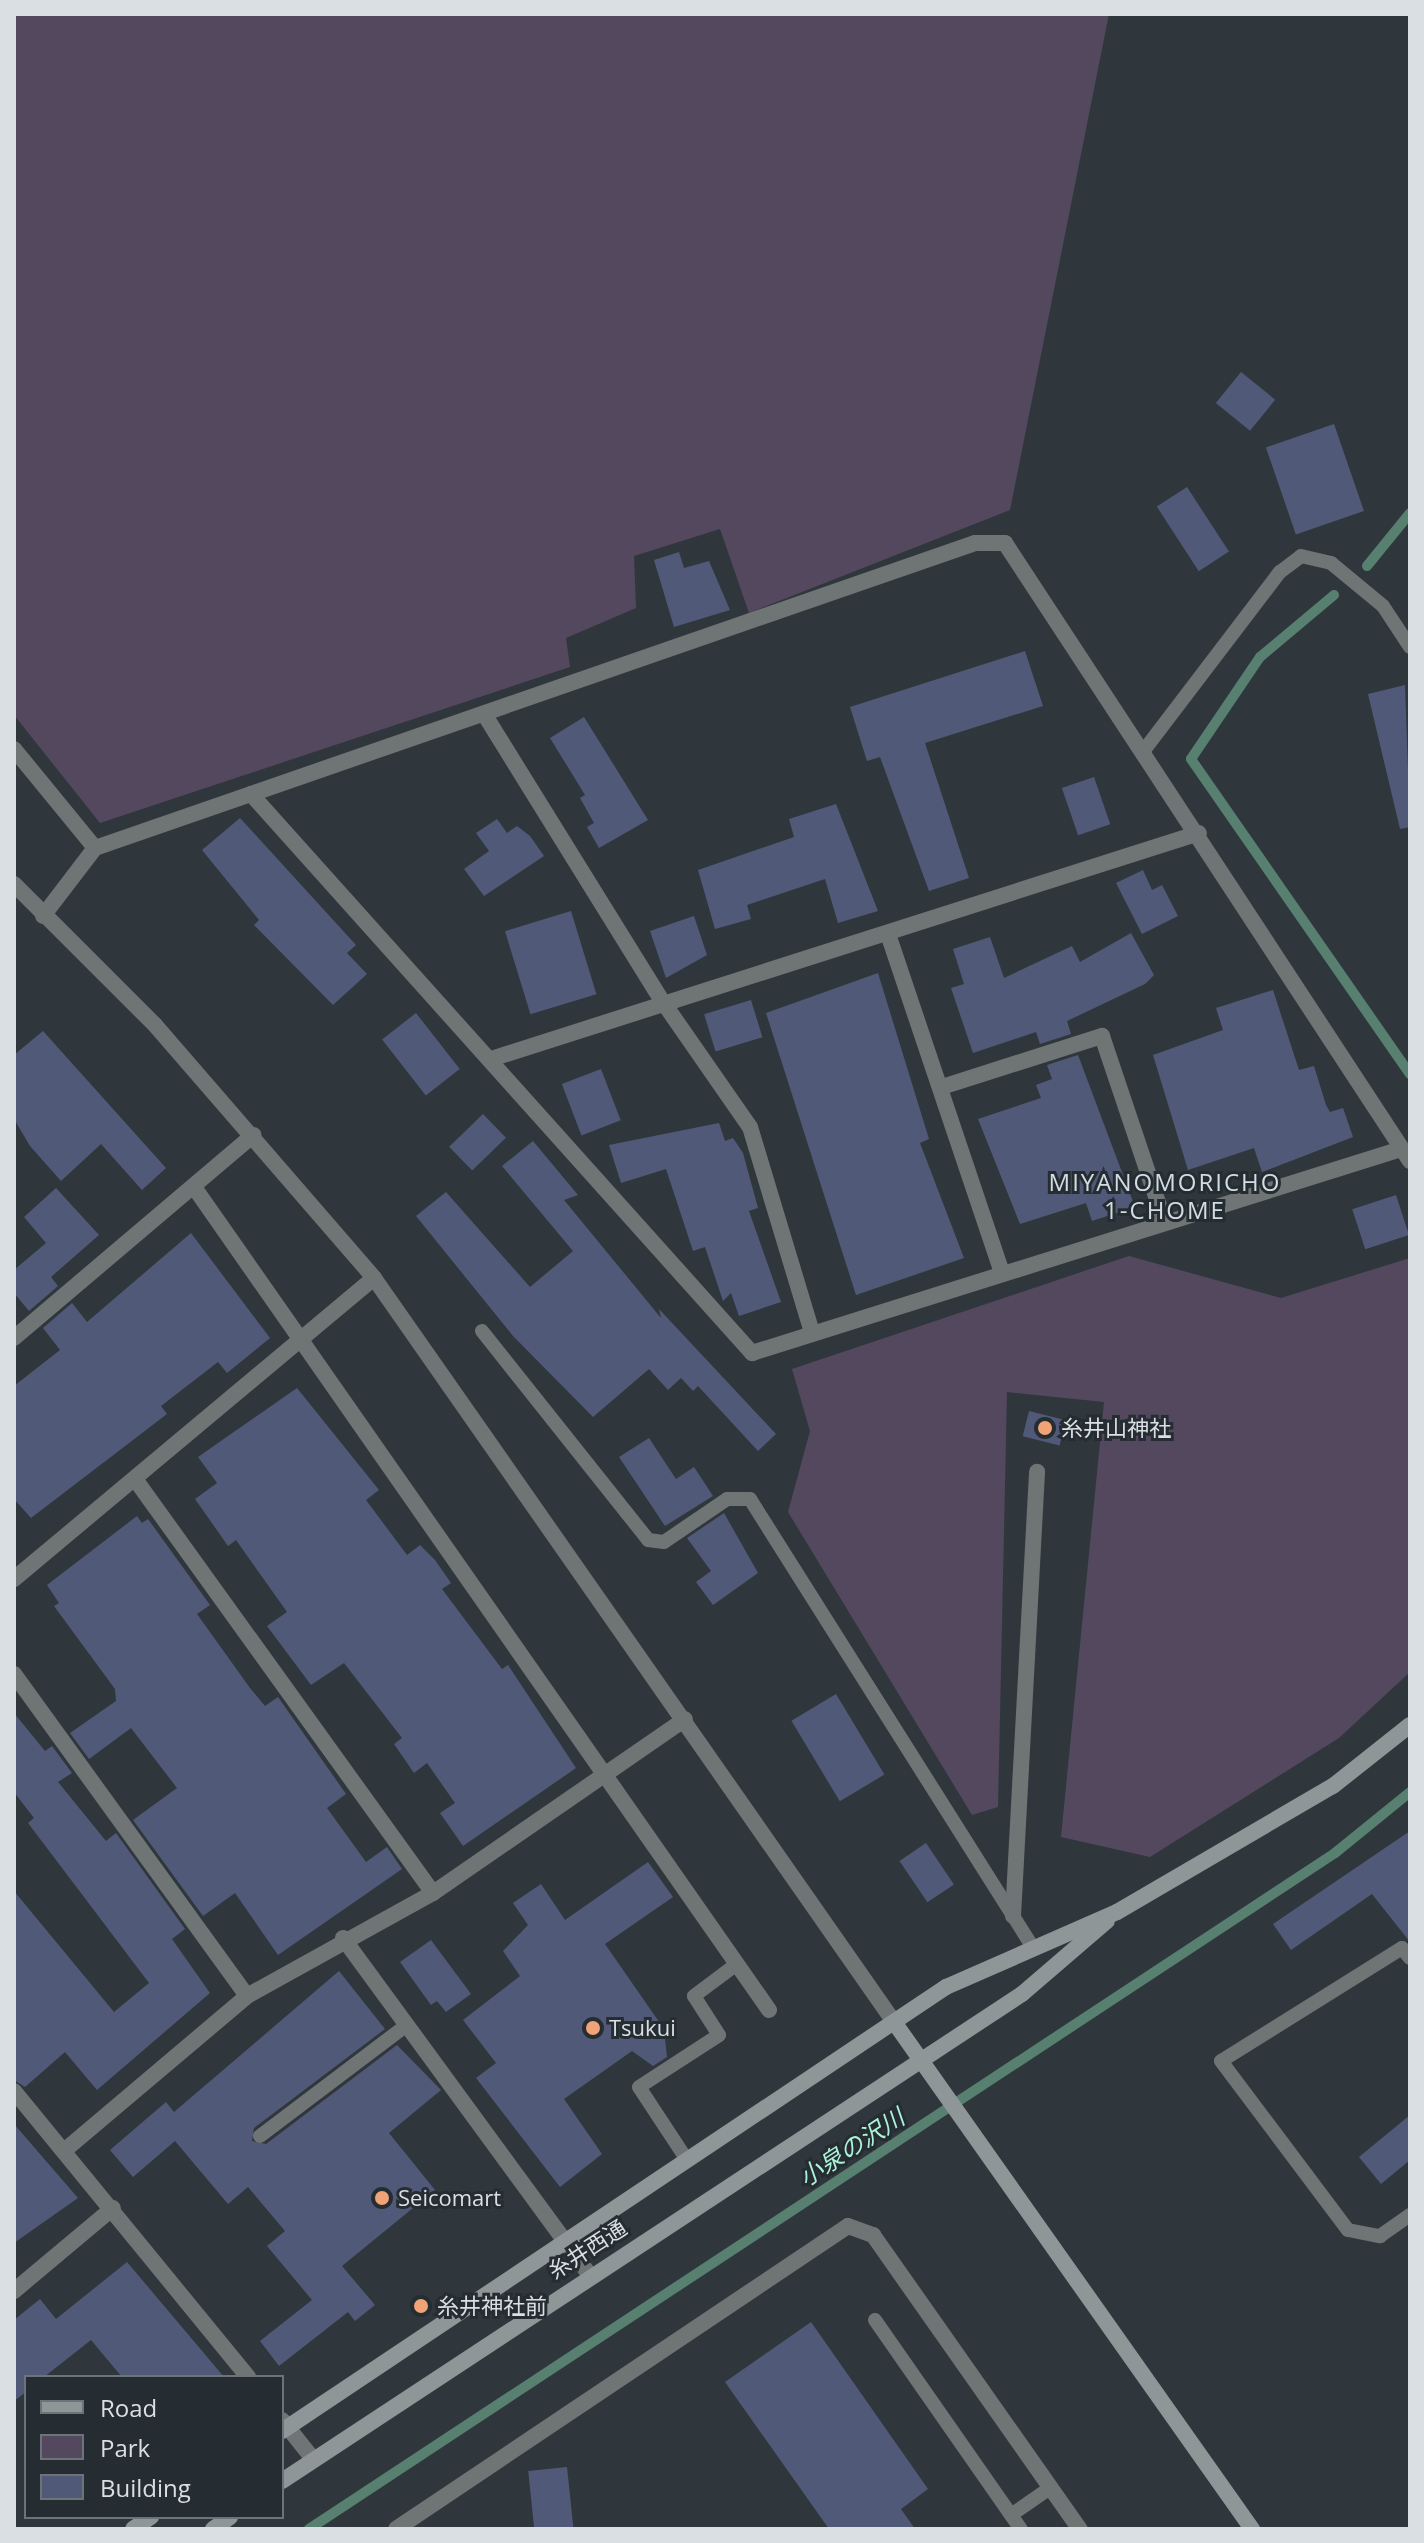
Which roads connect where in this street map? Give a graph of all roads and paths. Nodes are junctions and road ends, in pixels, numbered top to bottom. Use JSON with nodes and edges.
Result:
{"nodes":[{"id":1,"x":1410,"y":647,"type":"edge"},
{"id":2,"x":486,"y":717,"type":"junction"},
{"id":3,"x":14,"y":749,"type":"edge"},
{"id":4,"x":1145,"y":749,"type":"junction"},
{"id":5,"x":251,"y":794,"type":"junction"},
{"id":6,"x":1199,"y":833,"type":"junction"},
{"id":7,"x":95,"y":848,"type":"junction"},
{"id":8,"x":14,"y":884,"type":"edge"},
{"id":9,"x":43,"y":916,"type":"junction"},
{"id":10,"x":888,"y":934,"type":"junction"},
{"id":11,"x":663,"y":1002,"type":"junction"},
{"id":12,"x":491,"y":1059,"type":"junction"},
{"id":13,"x":945,"y":1086,"type":"junction"},
{"id":14,"x":253,"y":1135,"type":"junction"},
{"id":15,"x":1405,"y":1155,"type":"edge"},
{"id":16,"x":194,"y":1187,"type":"junction"},
{"id":17,"x":1165,"y":1223,"type":"junction"},
{"id":18,"x":1002,"y":1272,"type":"junction"},
{"id":19,"x":374,"y":1278,"type":"junction"},
{"id":20,"x":482,"y":1331,"type":"dead end"},
{"id":21,"x":812,"y":1332,"type":"junction"},
{"id":22,"x":14,"y":1338,"type":"edge"},
{"id":23,"x":303,"y":1338,"type":"junction"},
{"id":24,"x":1037,"y":1472,"type":"dead end"},
{"id":25,"x":135,"y":1479,"type":"junction"},
{"id":26,"x":14,"y":1579,"type":"edge"},
{"id":27,"x":14,"y":1674,"type":"edge"},
{"id":28,"x":685,"y":1719,"type":"junction"},
{"id":29,"x":1410,"y":1725,"type":"edge"},
{"id":30,"x":605,"y":1774,"type":"junction"},
{"id":31,"x":433,"y":1893,"type":"junction"},
{"id":32,"x":1117,"y":1912,"type":"junction"},
{"id":33,"x":1013,"y":1916,"type":"junction"},
{"id":34,"x":343,"y":1938,"type":"junction"},
{"id":35,"x":1032,"y":1946,"type":"junction"},
{"id":36,"x":1410,"y":1958,"type":"edge"},
{"id":37,"x":737,"y":1964,"type":"junction"},
{"id":38,"x":247,"y":1996,"type":"junction"},
{"id":39,"x":769,"y":2010,"type":"dead end"},
{"id":40,"x":894,"y":2022,"type":"junction"},
{"id":41,"x":407,"y":2025,"type":"junction"},
{"id":42,"x":921,"y":2061,"type":"junction"},
{"id":43,"x":14,"y":2091,"type":"edge"},
{"id":44,"x":260,"y":2136,"type":"dead end"},
{"id":45,"x":65,"y":2150,"type":"junction"},
{"id":46,"x":687,"y":2160,"type":"junction"},
{"id":47,"x":113,"y":2208,"type":"junction"},
{"id":48,"x":1410,"y":2215,"type":"edge"},
{"id":49,"x":566,"y":2241,"type":"junction"},
{"id":50,"x":589,"y":2274,"type":"junction"},
{"id":51,"x":14,"y":2291,"type":"edge"},
{"id":52,"x":875,"y":2320,"type":"dead end"},
{"id":53,"x":246,"y":2375,"type":"edge"},
{"id":54,"x":284,"y":2426,"type":"edge"},
{"id":55,"x":313,"y":2459,"type":"junction"},
{"id":56,"x":284,"y":2480,"type":"edge"},
{"id":57,"x":1050,"y":2488,"type":"junction"},
{"id":58,"x":1011,"y":2515,"type":"junction"},
{"id":59,"x":396,"y":2529,"type":"edge"},
{"id":60,"x":1021,"y":2529,"type":"edge"},
{"id":61,"x":1080,"y":2529,"type":"edge"},
{"id":62,"x":1252,"y":2529,"type":"edge"}],
"edges":[{"from":1,"to":4,"type":"lane"},
{"from":2,"to":4,"type":"street"},
{"from":2,"to":5,"type":"street"},
{"from":2,"to":11,"type":"street"},
{"from":3,"to":7,"type":"street"},
{"from":4,"to":6,"type":"street"},
{"from":5,"to":7,"type":"street"},
{"from":5,"to":12,"type":"street"},
{"from":6,"to":10,"type":"street"},
{"from":6,"to":15,"type":"street"},
{"from":7,"to":9,"type":"street"},
{"from":8,"to":9,"type":"street"},
{"from":9,"to":14,"type":"street"},
{"from":10,"to":11,"type":"street"},
{"from":10,"to":13,"type":"street"},
{"from":11,"to":12,"type":"street"},
{"from":11,"to":21,"type":"street"},
{"from":12,"to":21,"type":"street"},
{"from":13,"to":17,"type":"street"},
{"from":13,"to":18,"type":"street"},
{"from":14,"to":16,"type":"street"},
{"from":14,"to":19,"type":"street"},
{"from":15,"to":17,"type":"street"},
{"from":16,"to":22,"type":"street"},
{"from":16,"to":23,"type":"street"},
{"from":17,"to":18,"type":"street"},
{"from":18,"to":21,"type":"street"},
{"from":19,"to":23,"type":"street"},
{"from":19,"to":28,"type":"street"},
{"from":20,"to":33,"type":"lane"},
{"from":23,"to":25,"type":"street"},
{"from":23,"to":30,"type":"street"},
{"from":24,"to":33,"type":"street"},
{"from":25,"to":26,"type":"street"},
{"from":25,"to":31,"type":"street"},
{"from":27,"to":38,"type":"street"},
{"from":28,"to":30,"type":"street"},
{"from":28,"to":40,"type":"street"},
{"from":29,"to":32,"type":"street"},
{"from":30,"to":31,"type":"street"},
{"from":30,"to":37,"type":"street"},
{"from":31,"to":34,"type":"street"},
{"from":32,"to":35,"type":"street","name":"糸井西通"},
{"from":32,"to":42,"type":"street","name":"糸井西通"},
{"from":33,"to":35,"type":"lane"},
{"from":34,"to":38,"type":"street"},
{"from":34,"to":41,"type":"street"},
{"from":35,"to":40,"type":"street","name":"糸井西通"},
{"from":36,"to":48,"type":"lane"},
{"from":37,"to":39,"type":"street"},
{"from":37,"to":46,"type":"lane"},
{"from":38,"to":45,"type":"street"},
{"from":40,"to":42,"type":"street"},
{"from":40,"to":46,"type":"street","name":"糸井西通"},
{"from":41,"to":44,"type":"lane"},
{"from":41,"to":49,"type":"street"},
{"from":42,"to":50,"type":"street","name":"糸井西通"},
{"from":42,"to":62,"type":"street"},
{"from":43,"to":45,"type":"street"},
{"from":45,"to":47,"type":"street"},
{"from":46,"to":49,"type":"street","name":"糸井西通"},
{"from":47,"to":51,"type":"street"},
{"from":47,"to":53,"type":"street"},
{"from":49,"to":50,"type":"street"},
{"from":49,"to":54,"type":"street","name":"糸井西通"},
{"from":50,"to":55,"type":"street","name":"糸井西通"},
{"from":52,"to":58,"type":"lane"},
{"from":54,"to":55,"type":"street"},
{"from":55,"to":56,"type":"street","name":"糸井西通"},
{"from":57,"to":58,"type":"lane"},
{"from":57,"to":59,"type":"street"},
{"from":57,"to":61,"type":"street"},
{"from":58,"to":60,"type":"lane"}]}
